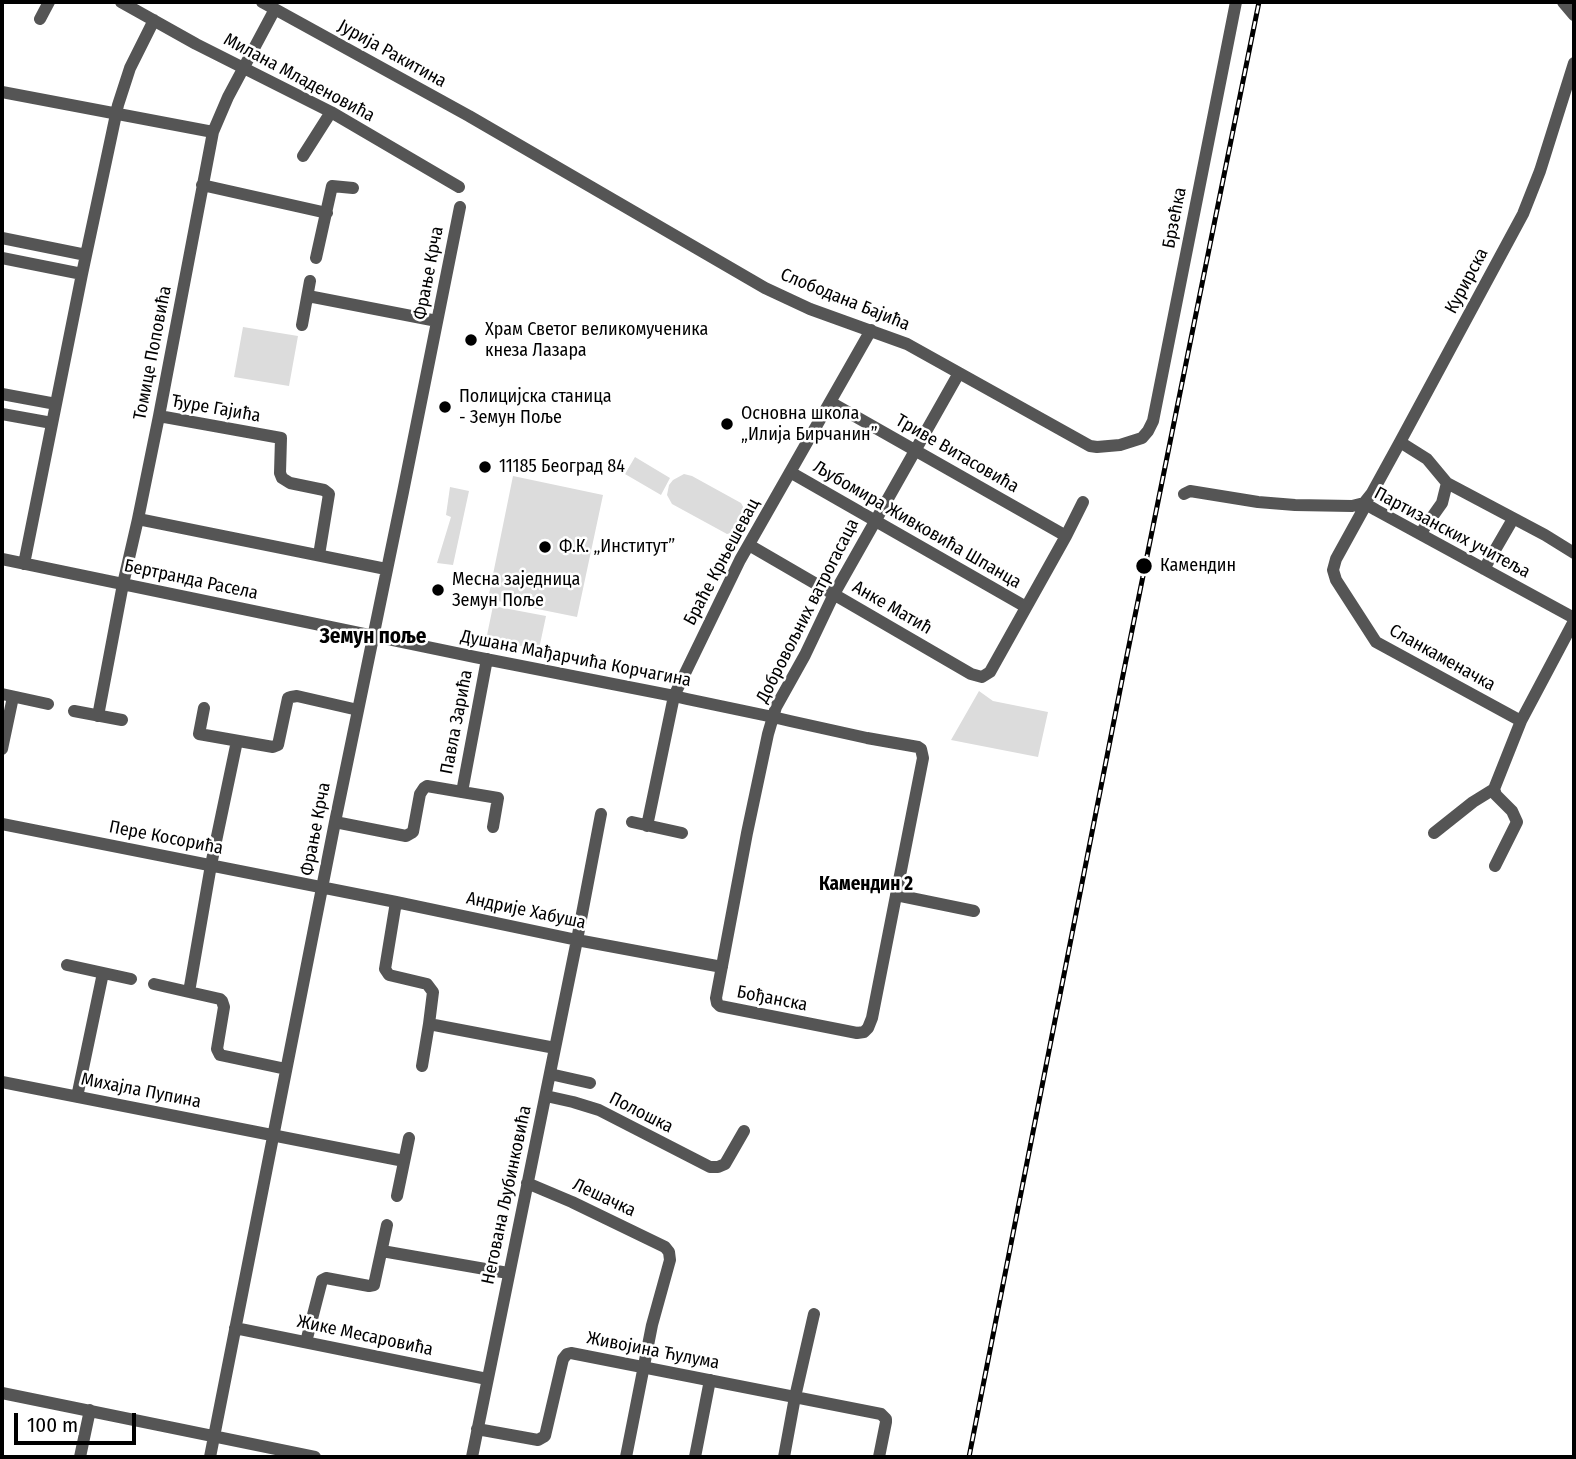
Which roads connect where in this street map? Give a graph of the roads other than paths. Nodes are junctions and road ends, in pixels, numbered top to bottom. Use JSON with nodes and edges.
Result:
{"nodes":[{"id":1,"x":49,"y":2,"type":"edge"},
{"id":2,"x":121,"y":2,"type":"edge"},
{"id":3,"x":262,"y":2,"type":"edge"},
{"id":4,"x":1236,"y":2,"type":"edge"},
{"id":5,"x":1563,"y":2,"type":"edge"},
{"id":6,"x":275,"y":9,"type":"junction"},
{"id":7,"x":1574,"y":15,"type":"edge"},
{"id":8,"x":40,"y":19,"type":"dead end"},
{"id":9,"x":154,"y":20,"type":"junction"},
{"id":10,"x":1574,"y":63,"type":"edge"},
{"id":11,"x":244,"y":67,"type":"junction"},
{"id":12,"x":2,"y":92,"type":"edge"},
{"id":13,"x":331,"y":112,"type":"junction"},
{"id":14,"x":116,"y":114,"type":"junction"},
{"id":15,"x":469,"y":116,"type":"joint"},
{"id":16,"x":213,"y":132,"type":"junction"},
{"id":17,"x":303,"y":156,"type":"dead end"},
{"id":18,"x":202,"y":185,"type":"junction"},
{"id":19,"x":459,"y":187,"type":"dead end"},
{"id":20,"x":353,"y":188,"type":"dead end"},
{"id":21,"x":460,"y":207,"type":"dead end"},
{"id":22,"x":327,"y":213,"type":"junction"},
{"id":23,"x":2,"y":238,"type":"edge"},
{"id":24,"x":86,"y":255,"type":"junction"},
{"id":25,"x":2,"y":258,"type":"edge"},
{"id":26,"x":316,"y":258,"type":"dead end"},
{"id":27,"x":82,"y":274,"type":"junction"},
{"id":28,"x":310,"y":281,"type":"dead end"},
{"id":29,"x":308,"y":296,"type":"junction"},
{"id":30,"x":437,"y":321,"type":"junction"},
{"id":31,"x":302,"y":325,"type":"dead end"},
{"id":32,"x":871,"y":330,"type":"junction"},
{"id":33,"x":959,"y":373,"type":"junction"},
{"id":34,"x":2,"y":394,"type":"edge"},
{"id":35,"x":830,"y":401,"type":"junction"},
{"id":36,"x":56,"y":404,"type":"junction"},
{"id":37,"x":2,"y":414,"type":"edge"},
{"id":38,"x":159,"y":416,"type":"junction"},
{"id":39,"x":52,"y":424,"type":"junction"},
{"id":40,"x":1142,"y":438,"type":"joint"},
{"id":41,"x":1400,"y":442,"type":"junction"},
{"id":42,"x":915,"y":450,"type":"junction"},
{"id":43,"x":790,"y":472,"type":"junction"},
{"id":44,"x":1447,"y":483,"type":"junction"},
{"id":45,"x":1184,"y":494,"type":"dead end"},
{"id":46,"x":1083,"y":502,"type":"dead end"},
{"id":47,"x":1364,"y":502,"type":"junction"},
{"id":48,"x":138,"y":519,"type":"junction"},
{"id":49,"x":1513,"y":519,"type":"junction"},
{"id":50,"x":874,"y":521,"type":"junction"},
{"id":51,"x":1420,"y":534,"type":"junction"},
{"id":52,"x":1066,"y":536,"type":"junction"},
{"id":53,"x":749,"y":545,"type":"junction"},
{"id":54,"x":1574,"y":553,"type":"edge"},
{"id":55,"x":319,"y":555,"type":"junction"},
{"id":56,"x":2,"y":559,"type":"edge"},
{"id":57,"x":24,"y":564,"type":"junction"},
{"id":58,"x":386,"y":569,"type":"junction"},
{"id":59,"x":1484,"y":569,"type":"junction"},
{"id":60,"x":123,"y":584,"type":"junction"},
{"id":61,"x":834,"y":594,"type":"junction"},
{"id":62,"x":1026,"y":607,"type":"junction"},
{"id":63,"x":1574,"y":619,"type":"edge"},
{"id":64,"x":373,"y":635,"type":"junction"},
{"id":65,"x":487,"y":659,"type":"junction"},
{"id":66,"x":7,"y":695,"type":"edge"},
{"id":67,"x":674,"y":696,"type":"junction"},
{"id":68,"x":48,"y":704,"type":"dead end"},
{"id":69,"x":204,"y":708,"type":"dead end"},
{"id":70,"x":358,"y":710,"type":"junction"},
{"id":71,"x":74,"y":711,"type":"dead end"},
{"id":72,"x":98,"y":716,"type":"junction"},
{"id":73,"x":773,"y":717,"type":"junction"},
{"id":74,"x":122,"y":720,"type":"dead end"},
{"id":75,"x":1521,"y":721,"type":"junction"},
{"id":76,"x":237,"y":741,"type":"junction"},
{"id":77,"x":2,"y":749,"type":"edge"},
{"id":78,"x":1494,"y":789,"type":"junction"},
{"id":79,"x":462,"y":792,"type":"junction"},
{"id":80,"x":601,"y":814,"type":"dead end"},
{"id":81,"x":335,"y":822,"type":"junction"},
{"id":82,"x":632,"y":822,"type":"dead end"},
{"id":83,"x":2,"y":824,"type":"edge"},
{"id":84,"x":647,"y":826,"type":"junction"},
{"id":85,"x":493,"y":827,"type":"dead end"},
{"id":86,"x":682,"y":833,"type":"dead end"},
{"id":87,"x":1434,"y":833,"type":"dead end"},
{"id":88,"x":211,"y":866,"type":"junction"},
{"id":89,"x":1495,"y":866,"type":"dead end"},
{"id":90,"x":323,"y":888,"type":"junction"},
{"id":91,"x":896,"y":895,"type":"junction"},
{"id":92,"x":396,"y":902,"type":"junction"},
{"id":93,"x":974,"y":911,"type":"dead end"},
{"id":94,"x":577,"y":940,"type":"junction"},
{"id":95,"x":67,"y":965,"type":"dead end"},
{"id":96,"x":722,"y":967,"type":"junction"},
{"id":97,"x":103,"y":973,"type":"junction"},
{"id":98,"x":131,"y":979,"type":"dead end"},
{"id":99,"x":154,"y":984,"type":"dead end"},
{"id":100,"x":189,"y":992,"type":"junction"},
{"id":101,"x":429,"y":1024,"type":"junction"},
{"id":102,"x":555,"y":1048,"type":"junction"},
{"id":103,"x":422,"y":1066,"type":"dead end"},
{"id":104,"x":286,"y":1069,"type":"junction"},
{"id":105,"x":550,"y":1074,"type":"junction"},
{"id":106,"x":2,"y":1082,"type":"edge"},
{"id":107,"x":590,"y":1083,"type":"dead end"},
{"id":108,"x":545,"y":1096,"type":"junction"},
{"id":109,"x":77,"y":1097,"type":"junction"},
{"id":110,"x":744,"y":1130,"type":"dead end"},
{"id":111,"x":273,"y":1135,"type":"junction"},
{"id":112,"x":409,"y":1138,"type":"dead end"},
{"id":113,"x":404,"y":1161,"type":"junction"},
{"id":114,"x":527,"y":1183,"type":"junction"},
{"id":115,"x":397,"y":1196,"type":"dead end"},
{"id":116,"x":387,"y":1225,"type":"dead end"},
{"id":117,"x":383,"y":1251,"type":"junction"},
{"id":118,"x":508,"y":1273,"type":"junction"},
{"id":119,"x":814,"y":1314,"type":"dead end"},
{"id":120,"x":235,"y":1328,"type":"junction"},
{"id":121,"x":306,"y":1342,"type":"junction"},
{"id":122,"x":644,"y":1367,"type":"junction"},
{"id":123,"x":487,"y":1379,"type":"junction"},
{"id":124,"x":710,"y":1380,"type":"junction"},
{"id":125,"x":2,"y":1393,"type":"edge"},
{"id":126,"x":795,"y":1397,"type":"junction"},
{"id":127,"x":90,"y":1410,"type":"junction"},
{"id":128,"x":477,"y":1429,"type":"junction"},
{"id":129,"x":214,"y":1437,"type":"junction"},
{"id":130,"x":80,"y":1457,"type":"edge"},
{"id":131,"x":210,"y":1457,"type":"edge"},
{"id":132,"x":315,"y":1457,"type":"edge"},
{"id":133,"x":472,"y":1457,"type":"edge"},
{"id":134,"x":626,"y":1457,"type":"edge"},
{"id":135,"x":695,"y":1457,"type":"edge"},
{"id":136,"x":784,"y":1457,"type":"edge"},
{"id":137,"x":879,"y":1457,"type":"edge"}],
"edges":[{"from":1,"to":8,"type":"street"},
{"from":2,"to":9,"type":"street","name":"Милана Младеновића"},
{"from":3,"to":6,"type":"street","name":"Јурија Ракитина"},
{"from":4,"to":40,"type":"street","name":"Брзећка"},
{"from":5,"to":7,"type":"street"},
{"from":6,"to":11,"type":"street","name":"Томице Поповића"},
{"from":6,"to":15,"type":"street","name":"Јурија Ракитина"},
{"from":9,"to":11,"type":"street","name":"Милана Младеновића"},
{"from":9,"to":14,"type":"street"},
{"from":10,"to":41,"type":"street","name":"Курирска"},
{"from":11,"to":13,"type":"street","name":"Милана Младеновића"},
{"from":11,"to":16,"type":"street","name":"Томице Поповића"},
{"from":12,"to":14,"type":"street"},
{"from":13,"to":17,"type":"street"},
{"from":13,"to":19,"type":"street","name":"Милана Младеновића"},
{"from":14,"to":16,"type":"street"},
{"from":14,"to":24,"type":"street"},
{"from":15,"to":32,"type":"street","name":"Слободана Бајића"},
{"from":16,"to":18,"type":"street","name":"Томице Поповића"},
{"from":18,"to":22,"type":"street"},
{"from":18,"to":38,"type":"street","name":"Томице Поповића"},
{"from":20,"to":22,"type":"street"},
{"from":21,"to":30,"type":"street","name":"Фрање Крча"},
{"from":22,"to":26,"type":"street"},
{"from":23,"to":24,"type":"street"},
{"from":24,"to":27,"type":"street"},
{"from":25,"to":27,"type":"street"},
{"from":27,"to":36,"type":"street"},
{"from":28,"to":29,"type":"street"},
{"from":29,"to":30,"type":"street"},
{"from":29,"to":31,"type":"street"},
{"from":30,"to":58,"type":"street","name":"Фрање Крча"},
{"from":32,"to":33,"type":"street","name":"Слободана Бајића"},
{"from":32,"to":35,"type":"street","name":"Браће Крњешевац"},
{"from":33,"to":40,"type":"street","name":"Слободана Бајића"},
{"from":33,"to":42,"type":"street","name":"Добровољних ватрогасаца"},
{"from":34,"to":36,"type":"street"},
{"from":35,"to":42,"type":"street","name":"Триве Витасовића"},
{"from":35,"to":43,"type":"street","name":"Браће Крњешевац"},
{"from":36,"to":39,"type":"street"},
{"from":37,"to":39,"type":"street"},
{"from":38,"to":48,"type":"street","name":"Томице Поповића"},
{"from":38,"to":55,"type":"street","name":"Ђуре Гајића"},
{"from":39,"to":57,"type":"street"},
{"from":41,"to":44,"type":"street"},
{"from":41,"to":47,"type":"street","name":"Курирска"},
{"from":42,"to":50,"type":"street","name":"Добровољних ватрогасаца"},
{"from":42,"to":52,"type":"street","name":"Триве Витасовића"},
{"from":43,"to":50,"type":"street","name":"Љубомира Живковића Шпанца"},
{"from":43,"to":53,"type":"street","name":"Браће Крњешевац"},
{"from":44,"to":49,"type":"street"},
{"from":44,"to":51,"type":"street"},
{"from":45,"to":47,"type":"street","name":"Партизанских учитеља"},
{"from":46,"to":52,"type":"street"},
{"from":47,"to":51,"type":"street","name":"Партизанских учитеља"},
{"from":47,"to":75,"type":"street","name":"Сланкаменачка"},
{"from":48,"to":55,"type":"street"},
{"from":48,"to":60,"type":"street","name":"Томице Поповића"},
{"from":49,"to":54,"type":"street"},
{"from":49,"to":59,"type":"street"},
{"from":50,"to":61,"type":"street","name":"Добровољних ватрогасаца"},
{"from":50,"to":62,"type":"street","name":"Љубомира Живковића Шпанца"},
{"from":51,"to":59,"type":"street","name":"Партизанских учитеља"},
{"from":52,"to":62,"type":"street"},
{"from":53,"to":61,"type":"street","name":"Анке Матић"},
{"from":53,"to":67,"type":"street","name":"Браће Крњешевац"},
{"from":55,"to":58,"type":"street"},
{"from":56,"to":57,"type":"street","name":"Бертранда Расела"},
{"from":57,"to":60,"type":"street","name":"Бертранда Расела"},
{"from":58,"to":64,"type":"street","name":"Фрање Крча"},
{"from":59,"to":63,"type":"street","name":"Партизанских учитеља"},
{"from":60,"to":64,"type":"street","name":"Бертранда Расела"},
{"from":60,"to":72,"type":"street","name":"Томице Поповића"},
{"from":61,"to":62,"type":"street","name":"Анке Матић"},
{"from":61,"to":73,"type":"street","name":"Добровољних ватрогасаца"},
{"from":63,"to":75,"type":"street"},
{"from":64,"to":65,"type":"street","name":"Душана Мађарчића Корчагина"},
{"from":64,"to":70,"type":"street","name":"Фрање Крча"},
{"from":65,"to":67,"type":"street","name":"Душана Мађарчића Корчагина"},
{"from":65,"to":79,"type":"street","name":"Павла Зарића"},
{"from":66,"to":68,"type":"street"},
{"from":66,"to":77,"type":"street"},
{"from":67,"to":73,"type":"street","name":"Душана Мађарчића Корчагина"},
{"from":67,"to":84,"type":"street","name":"Браће Крњешевац"},
{"from":69,"to":76,"type":"street"},
{"from":70,"to":76,"type":"street"},
{"from":70,"to":81,"type":"street","name":"Фрање Крча"},
{"from":71,"to":72,"type":"street"},
{"from":72,"to":74,"type":"street"},
{"from":73,"to":91,"type":"street","name":"Душана Мађарчића Корчагина"},
{"from":73,"to":96,"type":"street","name":"Добровољних ватрогасаца"},
{"from":75,"to":78,"type":"street"},
{"from":76,"to":88,"type":"street"},
{"from":78,"to":87,"type":"street"},
{"from":78,"to":89,"type":"street"},
{"from":79,"to":81,"type":"street","name":"Павла Зарића"},
{"from":79,"to":85,"type":"street","name":"Павла Зарића"},
{"from":80,"to":94,"type":"street","name":"Негована Љубинковића"},
{"from":81,"to":90,"type":"street","name":"Фрање Крча"},
{"from":82,"to":84,"type":"street"},
{"from":83,"to":88,"type":"street","name":"Пере Косорића"},
{"from":84,"to":86,"type":"street"},
{"from":88,"to":90,"type":"street","name":"Пере Косорића"},
{"from":88,"to":100,"type":"street"},
{"from":90,"to":92,"type":"street","name":"Андрије Хабуша"},
{"from":90,"to":104,"type":"street","name":"Фрање Крча"},
{"from":91,"to":93,"type":"street"},
{"from":91,"to":96,"type":"street","name":"Бођанска"},
{"from":92,"to":94,"type":"street","name":"Андрије Хабуша"},
{"from":92,"to":101,"type":"street"},
{"from":94,"to":96,"type":"street","name":"Андрије Хабуша"},
{"from":94,"to":102,"type":"street","name":"Негована Љубинковића"},
{"from":95,"to":97,"type":"street"},
{"from":97,"to":98,"type":"street"},
{"from":97,"to":109,"type":"street"},
{"from":99,"to":100,"type":"street"},
{"from":100,"to":104,"type":"street"},
{"from":101,"to":102,"type":"street"},
{"from":101,"to":103,"type":"street"},
{"from":102,"to":105,"type":"street","name":"Негована Љубинковића"},
{"from":104,"to":111,"type":"street","name":"Фрање Крча"},
{"from":105,"to":107,"type":"street"},
{"from":105,"to":108,"type":"street","name":"Негована Љубинковића"},
{"from":106,"to":109,"type":"street","name":"Михајла Пупина"},
{"from":108,"to":110,"type":"street","name":"Полошка"},
{"from":108,"to":114,"type":"street","name":"Негована Љубинковића"},
{"from":109,"to":111,"type":"street","name":"Михајла Пупина"},
{"from":111,"to":113,"type":"street","name":"Михајла Пупина"},
{"from":111,"to":120,"type":"street","name":"Фрање Крча"},
{"from":112,"to":113,"type":"street"},
{"from":113,"to":115,"type":"street"},
{"from":114,"to":118,"type":"street","name":"Негована Љубинковића"},
{"from":114,"to":122,"type":"street","name":"Лешачка"},
{"from":116,"to":117,"type":"street"},
{"from":117,"to":118,"type":"street"},
{"from":117,"to":121,"type":"street"},
{"from":118,"to":123,"type":"street","name":"Негована Љубинковића"},
{"from":119,"to":126,"type":"street"},
{"from":120,"to":121,"type":"street","name":"Жике Месаровића"},
{"from":120,"to":129,"type":"street","name":"Фрање Крча"},
{"from":121,"to":123,"type":"street","name":"Жике Месаровића"},
{"from":122,"to":124,"type":"street","name":"Живојина Ћулума"},
{"from":122,"to":128,"type":"street","name":"Живојина Ћулума"},
{"from":122,"to":134,"type":"street"},
{"from":123,"to":128,"type":"street","name":"Негована Љубинковића"},
{"from":124,"to":126,"type":"street","name":"Живојина Ћулума"},
{"from":124,"to":135,"type":"street"},
{"from":125,"to":127,"type":"street"},
{"from":126,"to":136,"type":"street"},
{"from":126,"to":137,"type":"street","name":"Живојина Ћулума"},
{"from":127,"to":129,"type":"street"},
{"from":127,"to":130,"type":"street"},
{"from":128,"to":133,"type":"street","name":"Негована Љубинковића"},
{"from":129,"to":131,"type":"street","name":"Фрање Крча"},
{"from":129,"to":132,"type":"street"}]}
